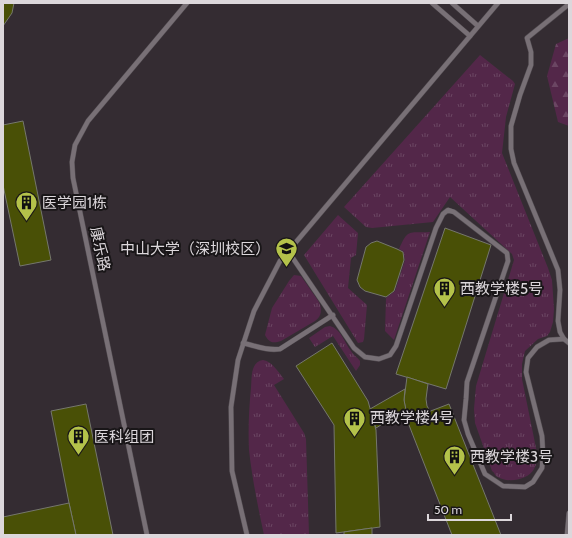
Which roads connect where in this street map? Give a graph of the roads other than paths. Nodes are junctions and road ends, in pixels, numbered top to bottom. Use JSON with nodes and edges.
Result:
{"nodes":[{"id":1,"x":187,"y":3,"type":"edge"},
{"id":2,"x":432,"y":3,"type":"edge"},
{"id":3,"x":452,"y":3,"type":"edge"},
{"id":4,"x":498,"y":3,"type":"edge"},
{"id":5,"x":569,"y":4,"type":"edge"},
{"id":6,"x":478,"y":26,"type":"junction"},
{"id":7,"x":470,"y":36,"type":"junction"},
{"id":8,"x":288,"y":251,"type":"junction"},
{"id":9,"x":333,"y":316,"type":"junction"},
{"id":10,"x":564,"y":339,"type":"junction"},
{"id":11,"x":244,"y":343,"type":"junction"},
{"id":12,"x":569,"y":343,"type":"edge"},
{"id":13,"x":569,"y":513,"type":"edge"},
{"id":14,"x":147,"y":535,"type":"edge"},
{"id":15,"x":247,"y":535,"type":"edge"},
{"id":16,"x":567,"y":535,"type":"edge"}],
"edges":[{"from":1,"to":14,"type":"lane","name":"康乐路"},
{"from":2,"to":7,"type":"lane"},
{"from":3,"to":6,"type":"lane"},
{"from":4,"to":6,"type":"lane"},
{"from":5,"to":10,"type":"lane"},
{"from":6,"to":7,"type":"lane"},
{"from":7,"to":8,"type":"lane"},
{"from":8,"to":9,"type":"lane"},
{"from":8,"to":11,"type":"lane"},
{"from":9,"to":10,"type":"lane"},
{"from":9,"to":11,"type":"lane"},
{"from":10,"to":12,"type":"lane"},
{"from":11,"to":15,"type":"lane"},
{"from":13,"to":16,"type":"lane"}]}
